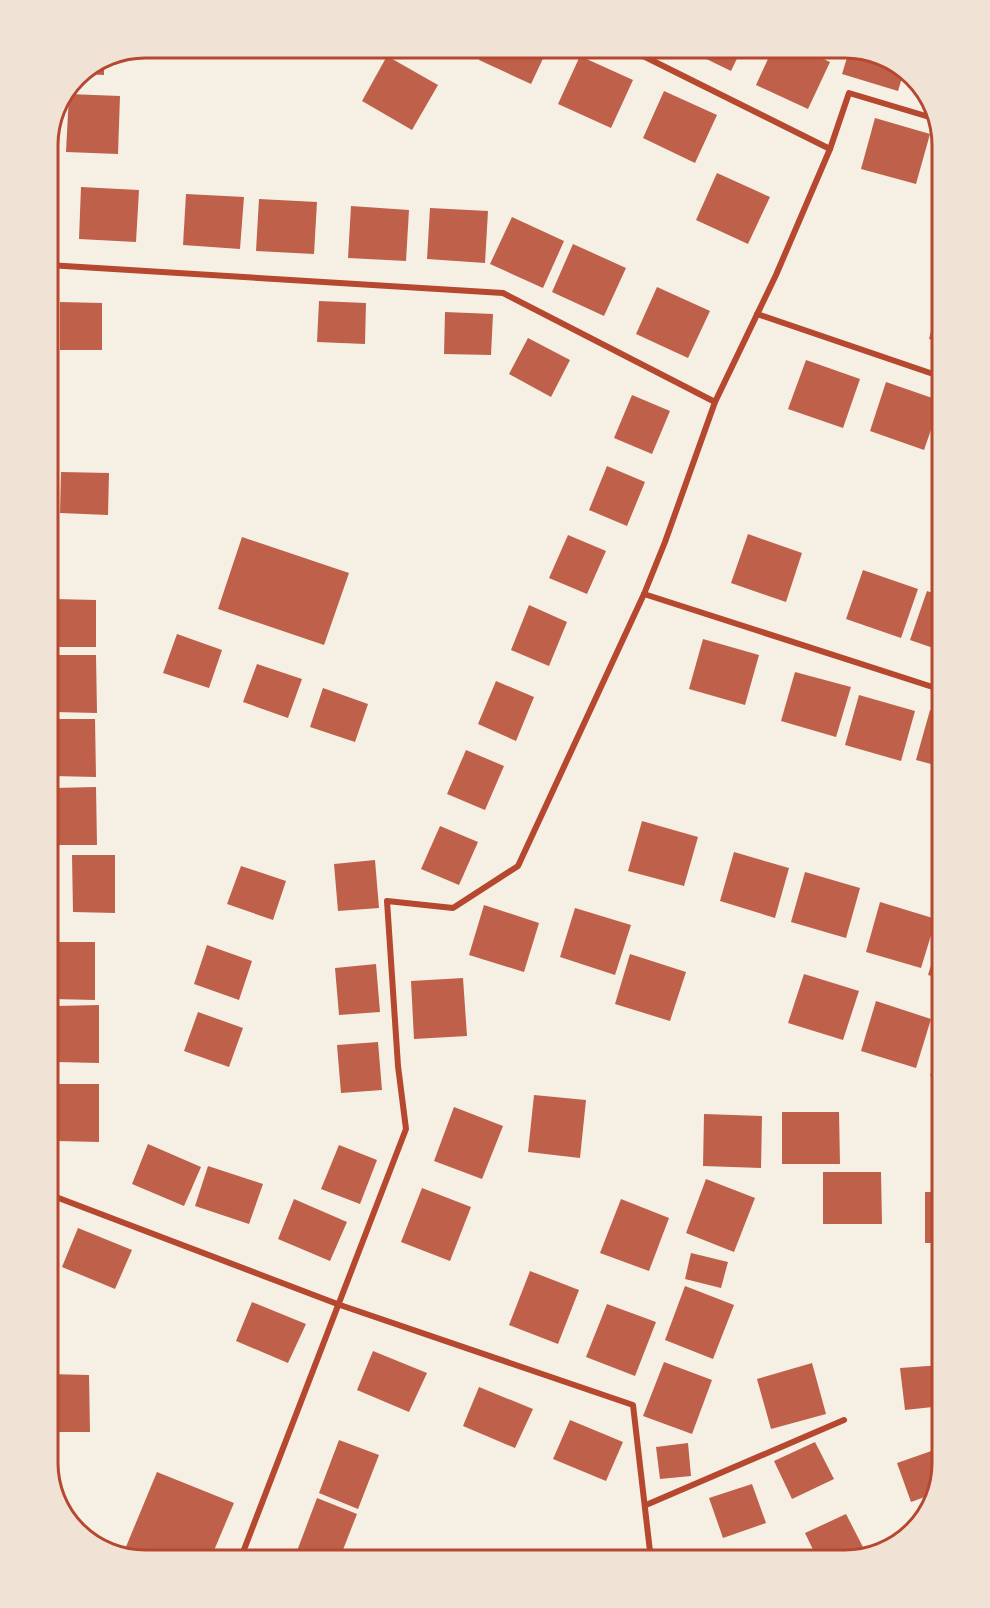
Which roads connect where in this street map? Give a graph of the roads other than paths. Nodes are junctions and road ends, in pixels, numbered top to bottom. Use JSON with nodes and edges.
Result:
{"nodes":[{"id":1,"x":649,"y":59,"type":"edge"},
{"id":2,"x":926,"y":116,"type":"edge"},
{"id":3,"x":830,"y":149,"type":"junction"},
{"id":4,"x":59,"y":266,"type":"edge"},
{"id":5,"x":757,"y":314,"type":"junction"},
{"id":6,"x":932,"y":374,"type":"edge"},
{"id":7,"x":715,"y":402,"type":"junction"},
{"id":8,"x":644,"y":594,"type":"junction"},
{"id":9,"x":932,"y":687,"type":"edge"},
{"id":10,"x":58,"y":1198,"type":"edge"},
{"id":11,"x":340,"y":1305,"type":"junction"},
{"id":12,"x":844,"y":1419,"type":"dead end"},
{"id":13,"x":646,"y":1505,"type":"junction"},
{"id":14,"x":244,"y":1549,"type":"edge"},
{"id":15,"x":650,"y":1550,"type":"edge"}],
"edges":[{"from":1,"to":3,"type":"street"},
{"from":2,"to":3,"type":"street"},
{"from":3,"to":5,"type":"street"},
{"from":4,"to":7,"type":"street"},
{"from":5,"to":6,"type":"street"},
{"from":5,"to":7,"type":"street"},
{"from":7,"to":8,"type":"street"},
{"from":8,"to":9,"type":"street"},
{"from":8,"to":11,"type":"street"},
{"from":10,"to":11,"type":"street"},
{"from":11,"to":13,"type":"street"},
{"from":11,"to":14,"type":"street"},
{"from":12,"to":13,"type":"street"},
{"from":13,"to":15,"type":"street"}]}
